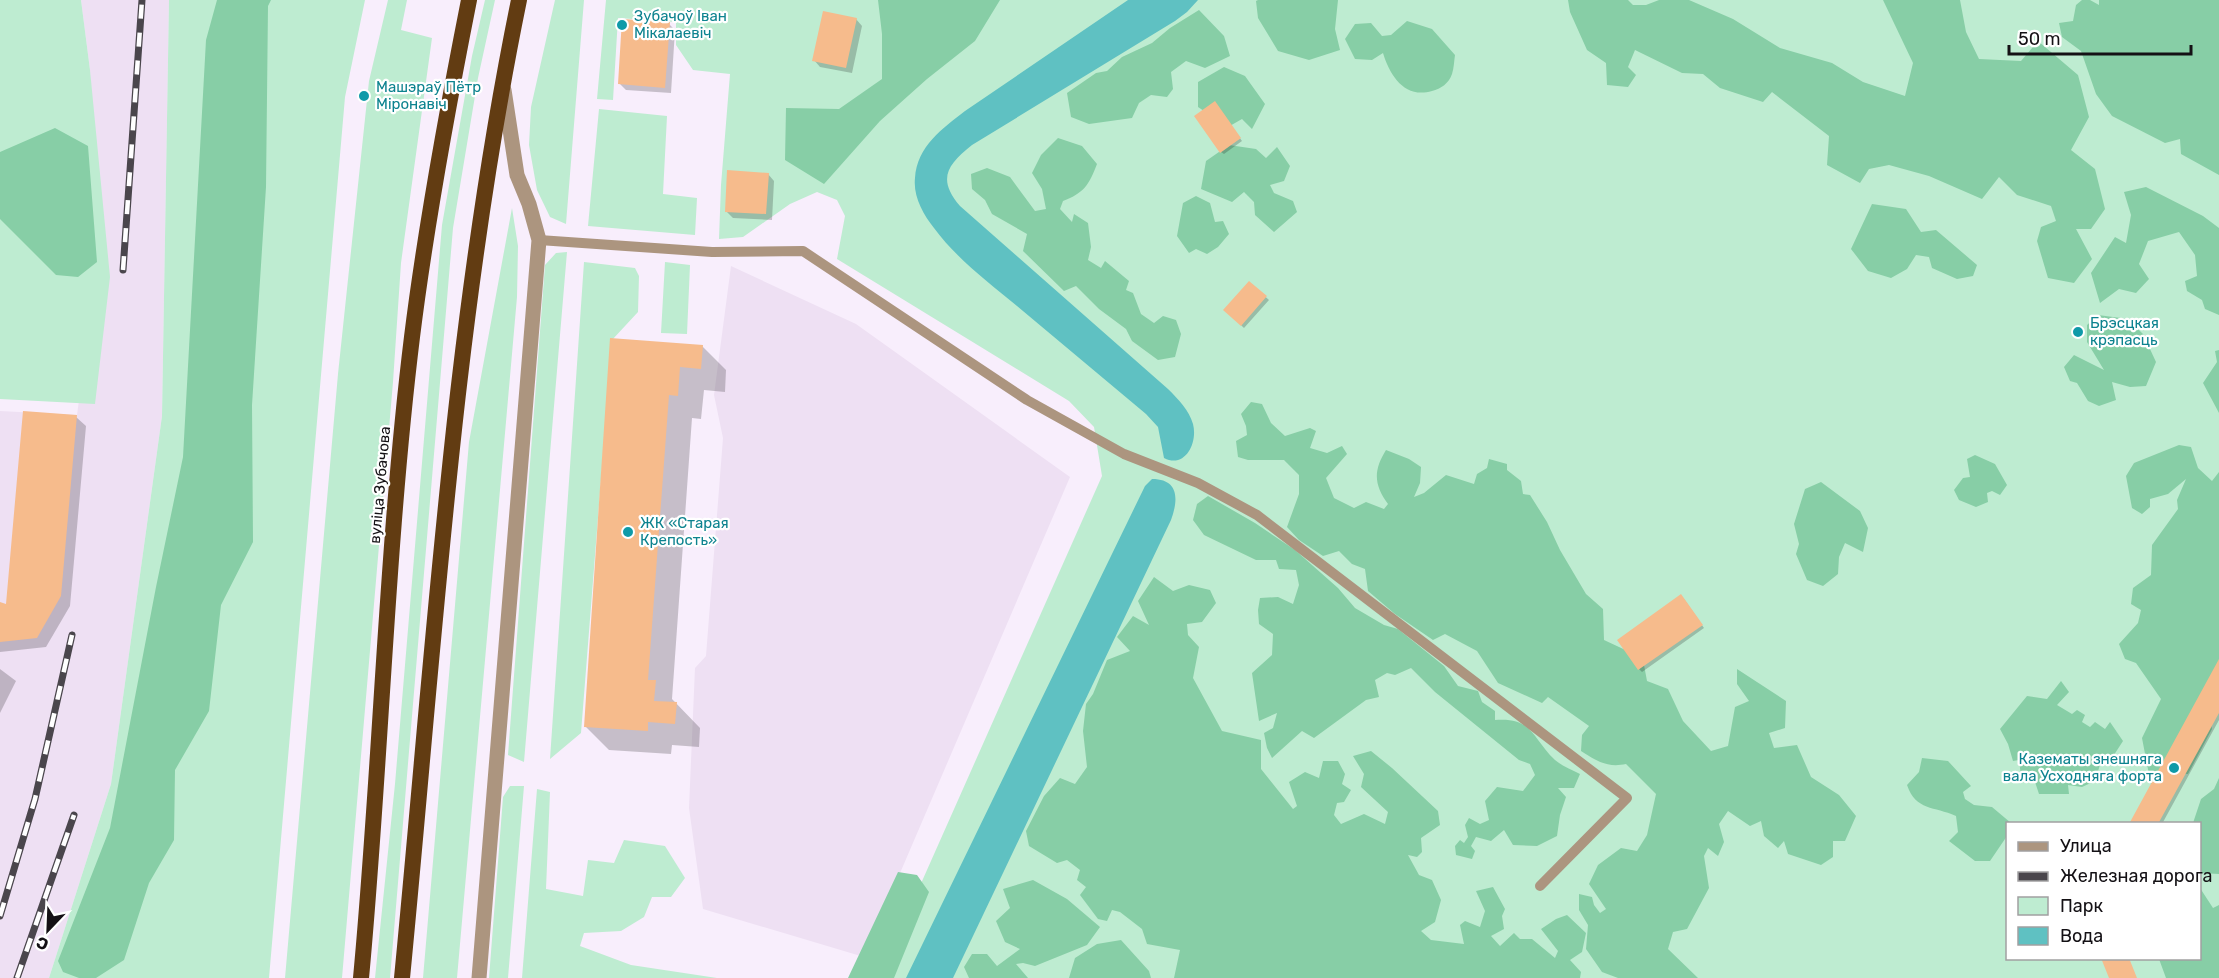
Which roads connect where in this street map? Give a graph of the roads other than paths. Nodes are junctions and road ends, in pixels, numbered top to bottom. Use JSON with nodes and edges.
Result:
{"nodes":[{"id":1,"x":470,"y":0,"type":"edge"},
{"id":2,"x":519,"y":0,"type":"edge"},
{"id":3,"x":503,"y":81,"type":"junction"},
{"id":4,"x":539,"y":240,"type":"junction"},
{"id":5,"x":1540,"y":886,"type":"dead end"},
{"id":6,"x":361,"y":978,"type":"edge"},
{"id":7,"x":402,"y":978,"type":"edge"},
{"id":8,"x":478,"y":978,"type":"edge"}],
"edges":[{"from":1,"to":6,"type":"highway","name":"вуліца Зубачова"},
{"from":2,"to":3,"type":"highway"},
{"from":3,"to":4,"type":"street"},
{"from":3,"to":7,"type":"highway"},
{"from":4,"to":5,"type":"lane"},
{"from":4,"to":8,"type":"street"}]}
